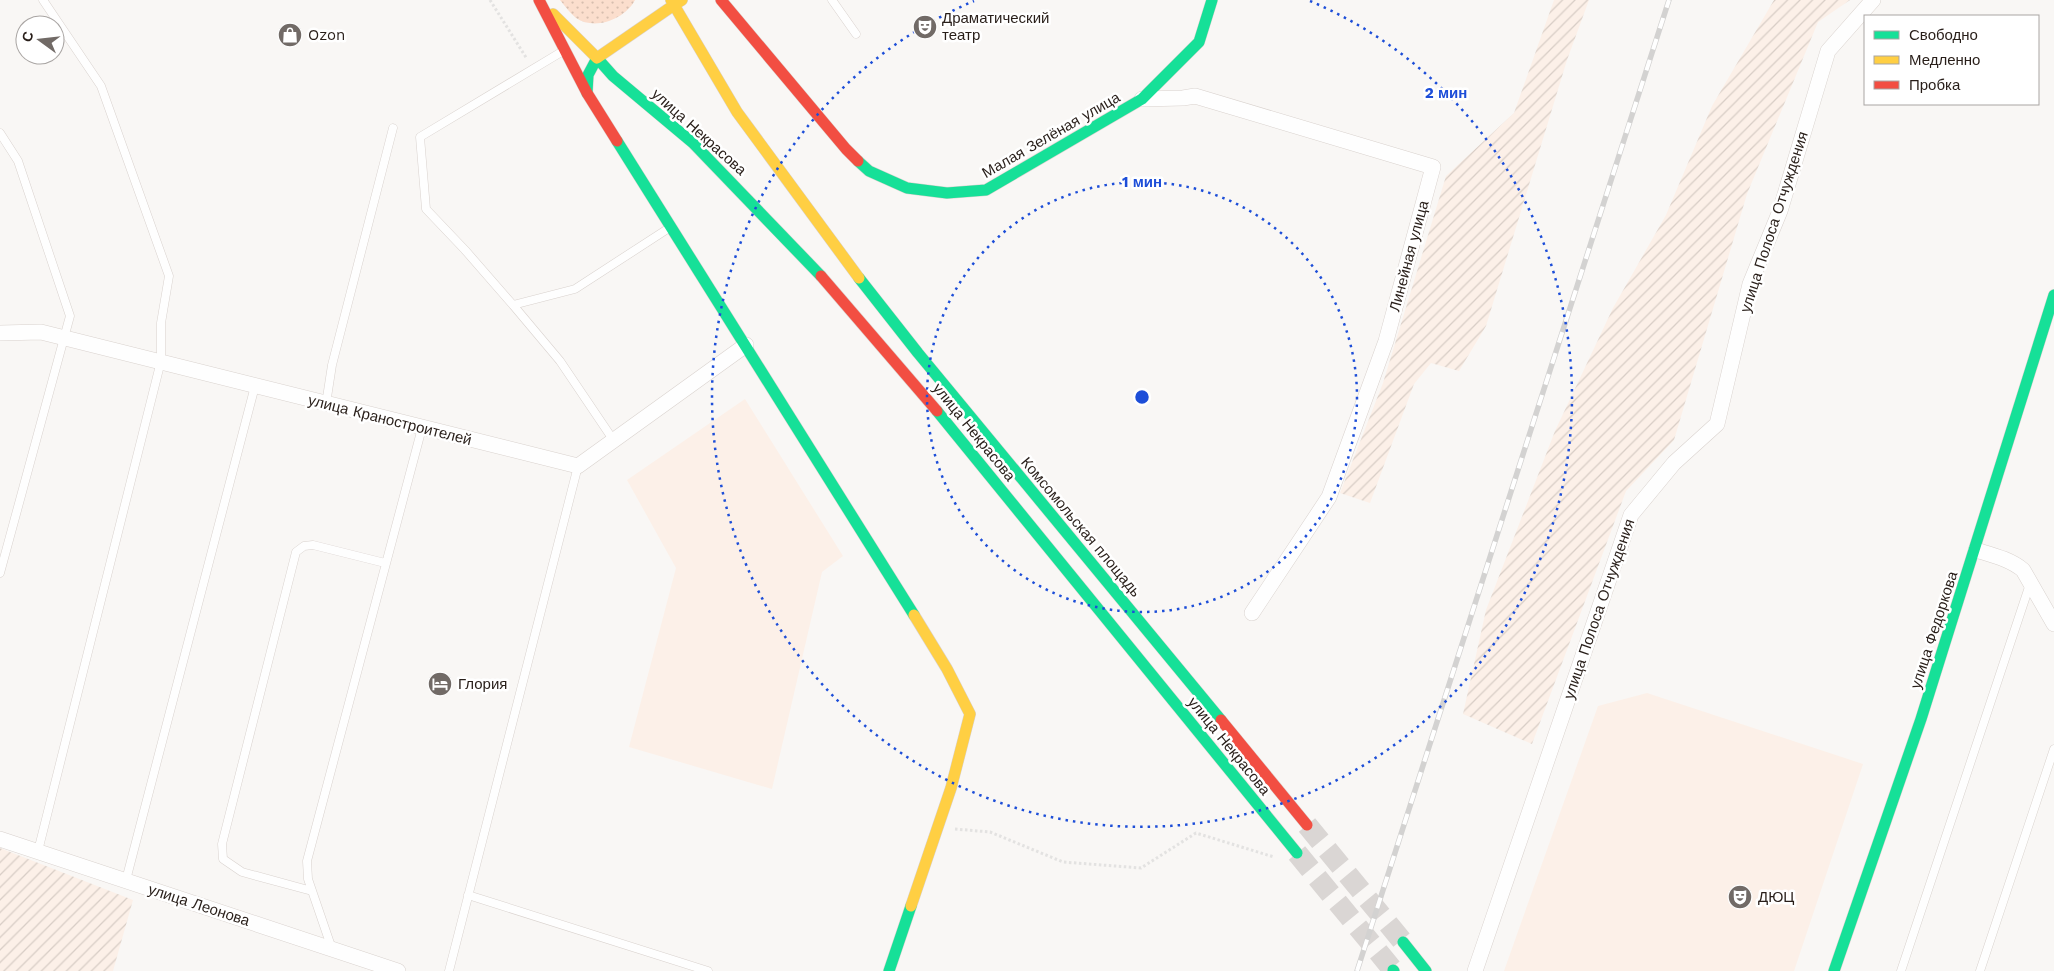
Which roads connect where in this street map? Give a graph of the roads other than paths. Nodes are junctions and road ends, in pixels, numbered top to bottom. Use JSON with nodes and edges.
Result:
{"nodes":[{"id":1,"x":43,"y":0,"type":"edge"},
{"id":2,"x":540,"y":0,"type":"edge"},
{"id":3,"x":721,"y":0,"type":"edge"},
{"id":4,"x":832,"y":0,"type":"edge"},
{"id":5,"x":1212,"y":0,"type":"edge"},
{"id":6,"x":1873,"y":0,"type":"edge"},
{"id":7,"x":676,"y":2,"type":"edge"},
{"id":8,"x":856,"y":34,"type":"dead end"},
{"id":9,"x":564,"y":50,"type":"junction"},
{"id":10,"x":597,"y":58,"type":"junction"},
{"id":11,"x":586,"y":93,"type":"junction"},
{"id":12,"x":1142,"y":99,"type":"junction"},
{"id":13,"x":393,"y":128,"type":"dead end"},
{"id":14,"x":0,"y":133,"type":"edge"},
{"id":15,"x":671,"y":227,"type":"junction"},
{"id":16,"x":834,"y":246,"type":"joint"},
{"id":17,"x":2054,"y":295,"type":"edge"},
{"id":18,"x":513,"y":305,"type":"junction"},
{"id":19,"x":0,"y":333,"type":"edge"},
{"id":20,"x":65,"y":338,"type":"junction"},
{"id":21,"x":746,"y":344,"type":"junction"},
{"id":22,"x":161,"y":362,"type":"junction"},
{"id":23,"x":255,"y":386,"type":"junction"},
{"id":24,"x":326,"y":404,"type":"junction"},
{"id":25,"x":422,"y":428,"type":"junction"},
{"id":26,"x":614,"y":441,"type":"junction"},
{"id":27,"x":578,"y":466,"type":"junction"},
{"id":28,"x":1976,"y":550,"type":"junction"},
{"id":29,"x":385,"y":562,"type":"junction"},
{"id":30,"x":0,"y":573,"type":"edge"},
{"id":31,"x":2031,"y":581,"type":"junction"},
{"id":32,"x":1252,"y":613,"type":"dead end"},
{"id":33,"x":2054,"y":624,"type":"edge"},
{"id":34,"x":2054,"y":749,"type":"edge"},
{"id":35,"x":1307,"y":825,"type":"tunnel mouth"},
{"id":36,"x":0,"y":838,"type":"edge"},
{"id":37,"x":38,"y":851,"type":"junction"},
{"id":38,"x":1297,"y":853,"type":"tunnel mouth"},
{"id":39,"x":126,"y":880,"type":"junction"},
{"id":40,"x":312,"y":891,"type":"junction"},
{"id":41,"x":468,"y":896,"type":"junction"},
{"id":42,"x":1403,"y":942,"type":"tunnel mouth"},
{"id":43,"x":332,"y":949,"type":"junction"},
{"id":44,"x":1475,"y":970,"type":"edge"},
{"id":45,"x":398,"y":971,"type":"edge"},
{"id":46,"x":449,"y":971,"type":"edge"},
{"id":47,"x":708,"y":971,"type":"edge"},
{"id":48,"x":889,"y":971,"type":"edge"},
{"id":49,"x":1426,"y":971,"type":"edge"},
{"id":50,"x":1834,"y":971,"type":"edge"},
{"id":51,"x":1901,"y":971,"type":"edge"},
{"id":52,"x":1980,"y":971,"type":"edge"}],
"edges":[{"from":1,"to":22,"type":"lane"},
{"from":2,"to":9,"type":"street"},
{"from":2,"to":10,"type":"street","name":"улица Некрасова"},
{"from":3,"to":12,"type":"street","name":"Малая Зелёная улица"},
{"from":4,"to":8,"type":"lane"},
{"from":5,"to":12,"type":"street","name":"Малая Зелёная улица"},
{"from":6,"to":44,"type":"street","name":"улица Полоса Отчуждения"},
{"from":7,"to":10,"type":"street","name":"улица Некрасова"},
{"from":7,"to":16,"type":"street","name":"улица Некрасова"},
{"from":9,"to":11,"type":"street"},
{"from":9,"to":18,"type":"lane"},
{"from":10,"to":11,"type":"street"},
{"from":10,"to":38,"type":"street","name":"улица Некрасова"},
{"from":11,"to":15,"type":"street"},
{"from":12,"to":32,"type":"street","name":"Линейная улица"},
{"from":13,"to":24,"type":"lane"},
{"from":14,"to":20,"type":"lane"},
{"from":15,"to":18,"type":"lane"},
{"from":15,"to":21,"type":"street"},
{"from":16,"to":35,"type":"street","name":"Комсомольская площадь"},
{"from":17,"to":28,"type":"street","name":"улица Федоркова"},
{"from":18,"to":26,"type":"lane"},
{"from":19,"to":20,"type":"street","name":"улица Краностроителей"},
{"from":20,"to":22,"type":"street","name":"улица Краностроителей"},
{"from":20,"to":30,"type":"lane"},
{"from":21,"to":26,"type":"street"},
{"from":21,"to":48,"type":"street"},
{"from":22,"to":23,"type":"street","name":"улица Краностроителей"},
{"from":22,"to":37,"type":"lane"},
{"from":23,"to":24,"type":"street","name":"улица Краностроителей"},
{"from":23,"to":39,"type":"lane"},
{"from":24,"to":25,"type":"street","name":"улица Краностроителей"},
{"from":25,"to":27,"type":"street","name":"улица Краностроителей"},
{"from":25,"to":29,"type":"lane"},
{"from":26,"to":27,"type":"street"},
{"from":27,"to":41,"type":"lane"},
{"from":28,"to":31,"type":"street"},
{"from":28,"to":50,"type":"street","name":"улица Федоркова"},
{"from":29,"to":40,"type":"lane"},
{"from":29,"to":40,"type":"lane"},
{"from":31,"to":33,"type":"street"},
{"from":31,"to":51,"type":"lane"},
{"from":34,"to":52,"type":"lane"},
{"from":36,"to":37,"type":"street","name":"улица Леонова"},
{"from":37,"to":39,"type":"street","name":"улица Леонова"},
{"from":39,"to":43,"type":"street","name":"улица Леонова"},
{"from":40,"to":43,"type":"lane"},
{"from":41,"to":46,"type":"lane"},
{"from":41,"to":47,"type":"lane"},
{"from":42,"to":49,"type":"street"},
{"from":43,"to":45,"type":"street","name":"улица Леонова"}]}
